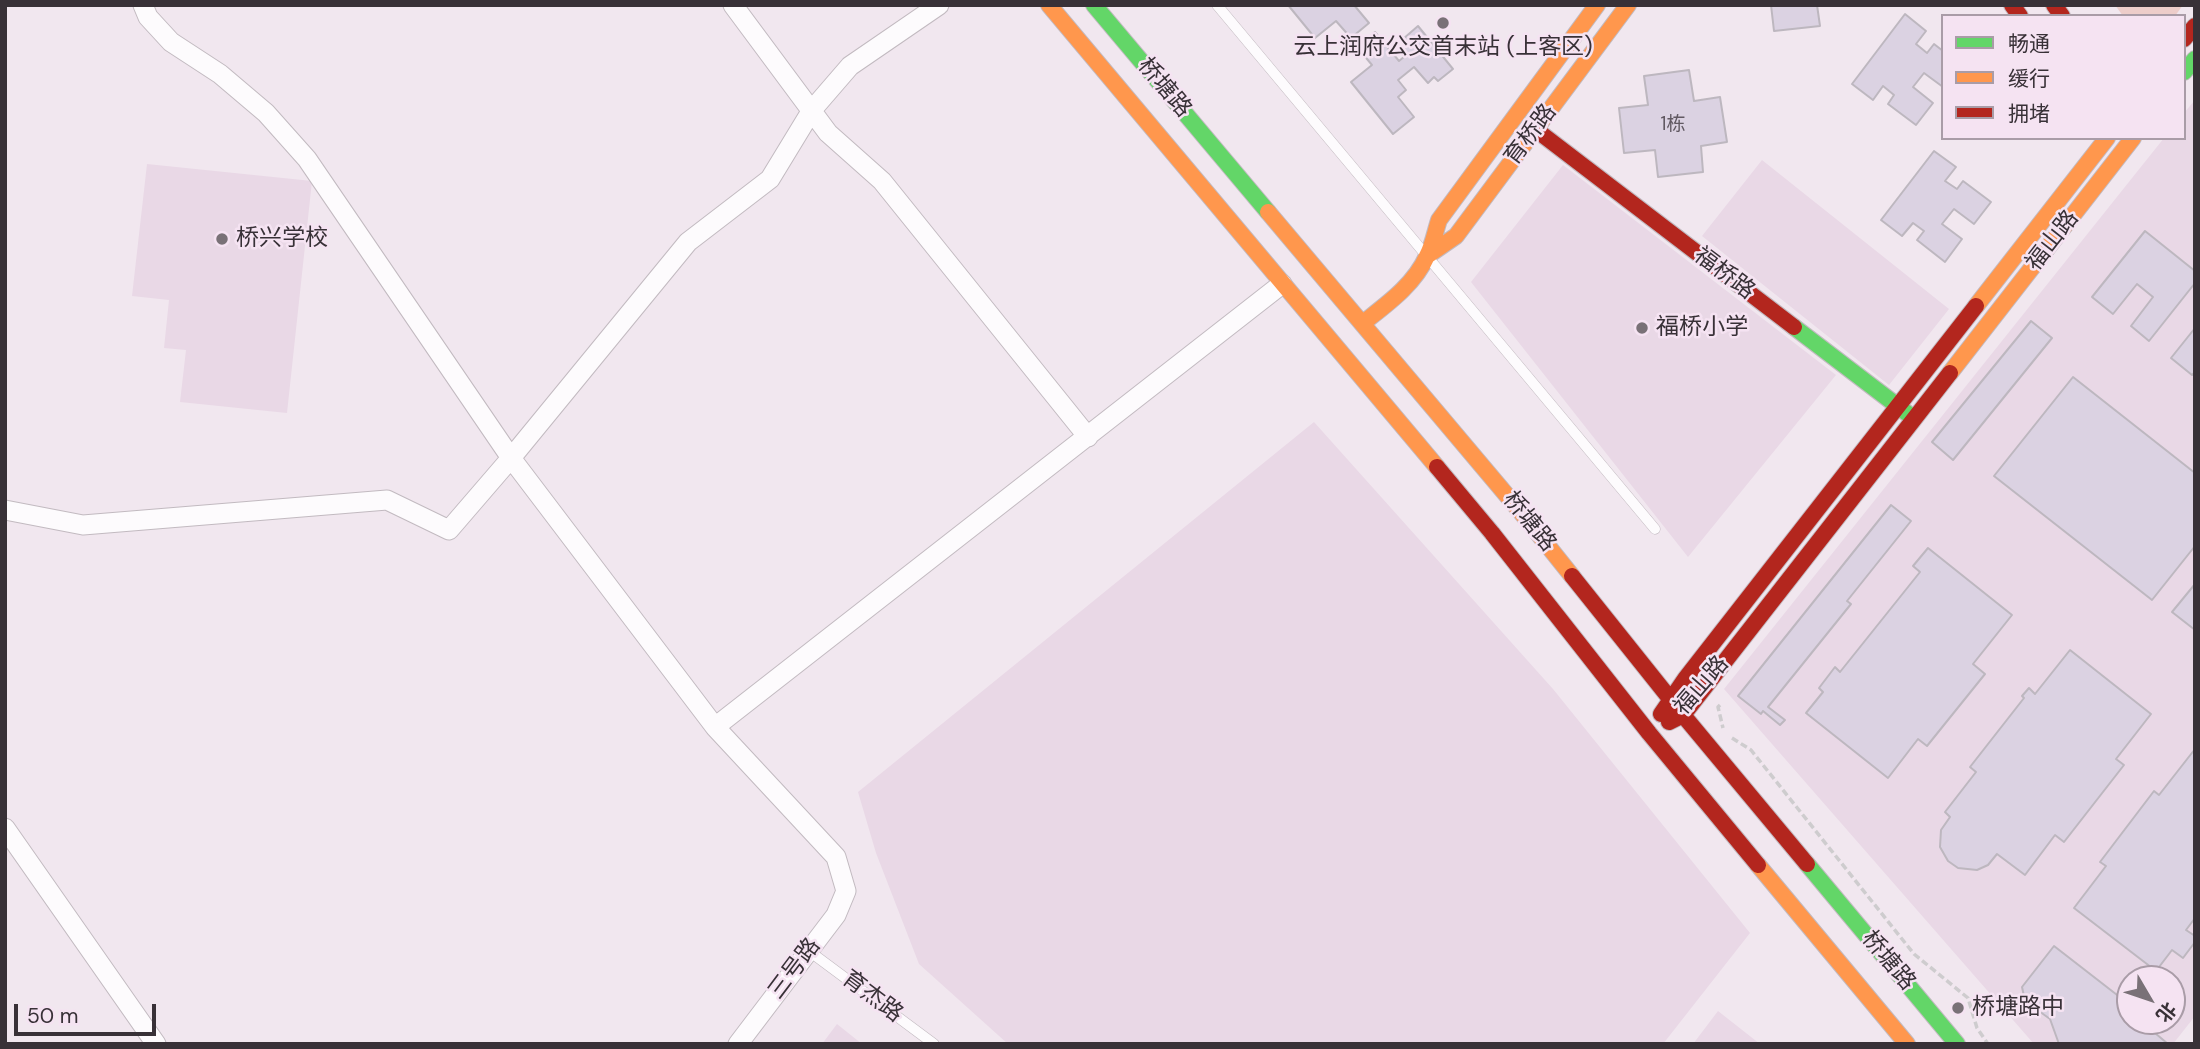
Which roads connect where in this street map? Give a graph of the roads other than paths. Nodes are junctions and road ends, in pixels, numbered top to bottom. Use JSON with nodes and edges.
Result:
{"nodes":[{"id":1,"x":143,"y":5,"type":"edge"},
{"id":2,"x":733,"y":5,"type":"edge"},
{"id":3,"x":939,"y":5,"type":"edge"},
{"id":4,"x":1049,"y":5,"type":"edge"},
{"id":5,"x":1094,"y":5,"type":"edge"},
{"id":6,"x":1217,"y":5,"type":"edge"},
{"id":7,"x":1597,"y":5,"type":"edge"},
{"id":8,"x":1628,"y":5,"type":"edge"},
{"id":9,"x":812,"y":110,"type":"junction"},
{"id":10,"x":1535,"y":129,"type":"junction"},
{"id":11,"x":2105,"y":140,"type":"edge"},
{"id":12,"x":2131,"y":140,"type":"edge"},
{"id":13,"x":1427,"y":256,"type":"junction"},
{"id":14,"x":1282,"y":284,"type":"junction"},
{"id":15,"x":1363,"y":323,"type":"junction"},
{"id":16,"x":1898,"y":407,"type":"junction"},
{"id":17,"x":1914,"y":418,"type":"junction"},
{"id":18,"x":1088,"y":437,"type":"junction"},
{"id":19,"x":511,"y":458,"type":"junction"},
{"id":20,"x":5,"y":510,"type":"edge"},
{"id":21,"x":1655,"y":529,"type":"dead end"},
{"id":22,"x":1670,"y":699,"type":"junction"},
{"id":23,"x":1683,"y":715,"type":"junction"},
{"id":24,"x":715,"y":727,"type":"junction"},
{"id":25,"x":1650,"y":733,"type":"junction"},
{"id":26,"x":5,"y":828,"type":"edge"},
{"id":27,"x":809,"y":951,"type":"junction"},
{"id":28,"x":156,"y":1044,"type":"edge"},
{"id":29,"x":737,"y":1044,"type":"edge"},
{"id":30,"x":934,"y":1044,"type":"edge"},
{"id":31,"x":1907,"y":1044,"type":"edge"},
{"id":32,"x":1957,"y":1044,"type":"edge"}],
"edges":[{"from":1,"to":19,"type":"street"},
{"from":2,"to":9,"type":"street"},
{"from":3,"to":9,"type":"street"},
{"from":4,"to":14,"type":"street","name":"桥塘路"},
{"from":5,"to":15,"type":"street","name":"桥塘路"},
{"from":6,"to":13,"type":"lane"},
{"from":7,"to":13,"type":"street","name":"育桥路"},
{"from":8,"to":10,"type":"street","name":"育桥路"},
{"from":9,"to":18,"type":"street"},
{"from":9,"to":19,"type":"street"},
{"from":10,"to":13,"type":"street","name":"育桥路"},
{"from":10,"to":16,"type":"street","name":"福桥路"},
{"from":11,"to":16,"type":"street","name":"福山路"},
{"from":12,"to":17,"type":"street","name":"福山路"},
{"from":13,"to":15,"type":"street","name":"育桥路"},
{"from":13,"to":21,"type":"lane"},
{"from":14,"to":18,"type":"street"},
{"from":14,"to":25,"type":"street","name":"桥塘路"},
{"from":15,"to":22,"type":"street","name":"桥塘路"},
{"from":16,"to":17,"type":"street","name":"福桥路"},
{"from":16,"to":22,"type":"street","name":"福山路"},
{"from":17,"to":23,"type":"street","name":"福山路"},
{"from":18,"to":24,"type":"street"},
{"from":19,"to":20,"type":"street"},
{"from":19,"to":24,"type":"street"},
{"from":22,"to":23,"type":"street","name":"桥塘路"},
{"from":22,"to":25,"type":"street","name":"福山路"},
{"from":23,"to":25,"type":"street","name":"福山路"},
{"from":23,"to":32,"type":"street","name":"桥塘路"},
{"from":24,"to":27,"type":"street","name":"三号路"},
{"from":25,"to":31,"type":"street","name":"桥塘路"},
{"from":26,"to":28,"type":"street"},
{"from":27,"to":29,"type":"street","name":"三号路"},
{"from":27,"to":30,"type":"lane","name":"育杰路"}]}
